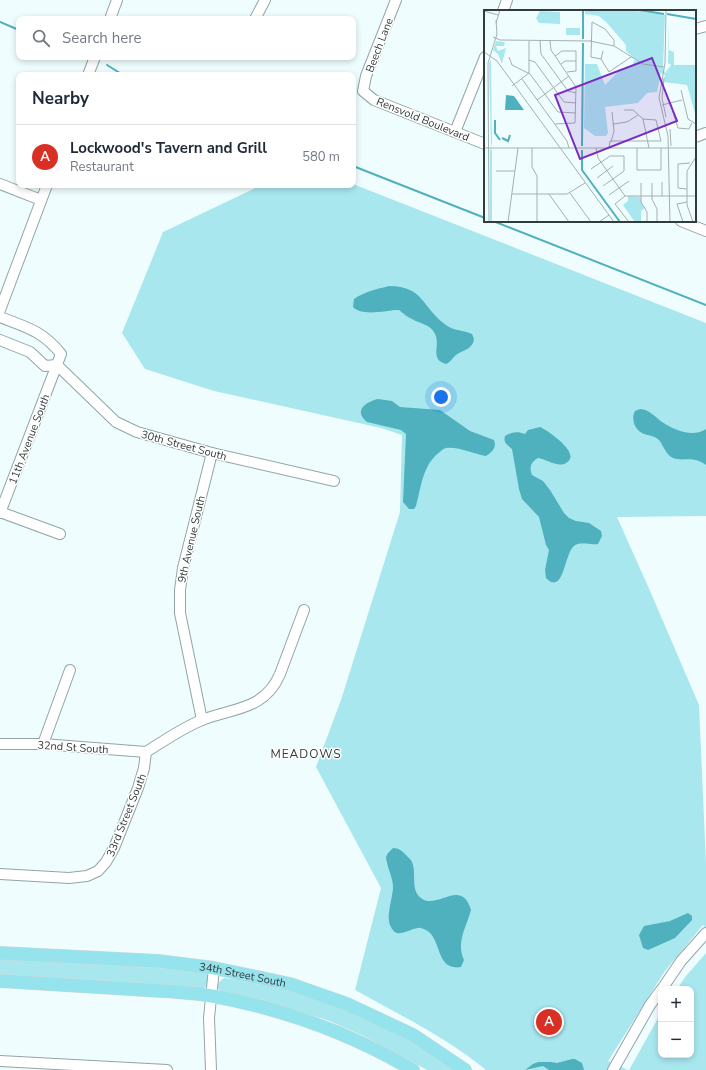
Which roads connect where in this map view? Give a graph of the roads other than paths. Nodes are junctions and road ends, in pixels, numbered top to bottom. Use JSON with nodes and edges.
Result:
{"nodes":[{"id":1,"x":117,"y":0,"type":"edge"},
{"id":2,"x":265,"y":0,"type":"edge"},
{"id":3,"x":396,"y":0,"type":"edge"},
{"id":4,"x":508,"y":0,"type":"edge"},
{"id":5,"x":503,"y":10,"type":"edge"},
{"id":6,"x":111,"y":16,"type":"edge"},
{"id":7,"x":257,"y":16,"type":"edge"},
{"id":8,"x":706,"y":26,"type":"edge"},
{"id":9,"x":696,"y":29,"type":"edge"},
{"id":10,"x":94,"y":60,"type":"edge"},
{"id":11,"x":484,"y":60,"type":"edge"},
{"id":12,"x":89,"y":72,"type":"edge"},
{"id":13,"x":364,"y":91,"type":"joint"},
{"id":14,"x":456,"y":132,"type":"junction"},
{"id":15,"x":706,"y":134,"type":"edge"},
{"id":16,"x":696,"y":137,"type":"edge"},
{"id":17,"x":484,"y":144,"type":"edge"},
{"id":18,"x":0,"y":184,"type":"edge"},
{"id":19,"x":46,"y":188,"type":"edge"},
{"id":20,"x":41,"y":200,"type":"junction"},
{"id":21,"x":684,"y":222,"type":"edge"},
{"id":22,"x":706,"y":231,"type":"edge"},
{"id":23,"x":0,"y":310,"type":"edge"},
{"id":24,"x":0,"y":318,"type":"edge"},
{"id":25,"x":0,"y":340,"type":"edge"},
{"id":26,"x":57,"y":365,"type":"junction"},
{"id":27,"x":212,"y":453,"type":"junction"},
{"id":28,"x":334,"y":481,"type":"dead end"},
{"id":29,"x":0,"y":513,"type":"edge"},
{"id":30,"x":60,"y":534,"type":"dead end"},
{"id":31,"x":304,"y":610,"type":"dead end"},
{"id":32,"x":70,"y":670,"type":"dead end"},
{"id":33,"x":202,"y":720,"type":"junction"},
{"id":34,"x":0,"y":744,"type":"edge"},
{"id":35,"x":43,"y":744,"type":"junction"},
{"id":36,"x":146,"y":752,"type":"junction"},
{"id":37,"x":0,"y":874,"type":"edge"},
{"id":38,"x":706,"y":933,"type":"edge"},
{"id":39,"x":0,"y":953,"type":"edge"},
{"id":40,"x":214,"y":968,"type":"junction"},
{"id":41,"x":0,"y":981,"type":"edge"},
{"id":42,"x":663,"y":986,"type":"edge"},
{"id":43,"x":658,"y":994,"type":"edge"},
{"id":44,"x":211,"y":996,"type":"junction"},
{"id":45,"x":0,"y":1061,"type":"edge"},
{"id":46,"x":167,"y":1070,"type":"edge"},
{"id":47,"x":211,"y":1070,"type":"edge"},
{"id":48,"x":413,"y":1070,"type":"edge"},
{"id":49,"x":465,"y":1070,"type":"edge"},
{"id":50,"x":613,"y":1070,"type":"edge"}],
"edges":[{"from":1,"to":6,"type":"street"},
{"from":2,"to":7,"type":"street"},
{"from":3,"to":13,"type":"street","name":"Beech Lane"},
{"from":4,"to":5,"type":"street"},
{"from":8,"to":9,"type":"street"},
{"from":10,"to":12,"type":"street"},
{"from":11,"to":14,"type":"street"},
{"from":13,"to":14,"type":"street","name":"Rensvold Boulevard"},
{"from":14,"to":17,"type":"street","name":"Rensvold Boulevard"},
{"from":15,"to":16,"type":"street"},
{"from":18,"to":20,"type":"street"},
{"from":19,"to":20,"type":"street"},
{"from":20,"to":23,"type":"street"},
{"from":21,"to":22,"type":"street"},
{"from":24,"to":26,"type":"street"},
{"from":25,"to":26,"type":"street"},
{"from":26,"to":27,"type":"street","name":"30th Street South"},
{"from":26,"to":29,"type":"street","name":"11th Avenue South"},
{"from":27,"to":28,"type":"street","name":"30th Street South"},
{"from":27,"to":33,"type":"street","name":"9th Avenue South"},
{"from":29,"to":30,"type":"street","name":"11th Avenue South"},
{"from":31,"to":33,"type":"street"},
{"from":32,"to":35,"type":"street"},
{"from":33,"to":36,"type":"street"},
{"from":34,"to":35,"type":"street","name":"32nd St South"},
{"from":35,"to":36,"type":"street","name":"32nd St South"},
{"from":36,"to":37,"type":"street","name":"33rd Street South"},
{"from":38,"to":42,"type":"street"},
{"from":39,"to":40,"type":"main road","name":"34th Street South"},
{"from":40,"to":44,"type":"street"},
{"from":40,"to":49,"type":"main road","name":"34th Street South"},
{"from":41,"to":44,"type":"main road"},
{"from":43,"to":50,"type":"street"},
{"from":44,"to":47,"type":"street"},
{"from":44,"to":48,"type":"main road"},
{"from":45,"to":46,"type":"street"}]}
